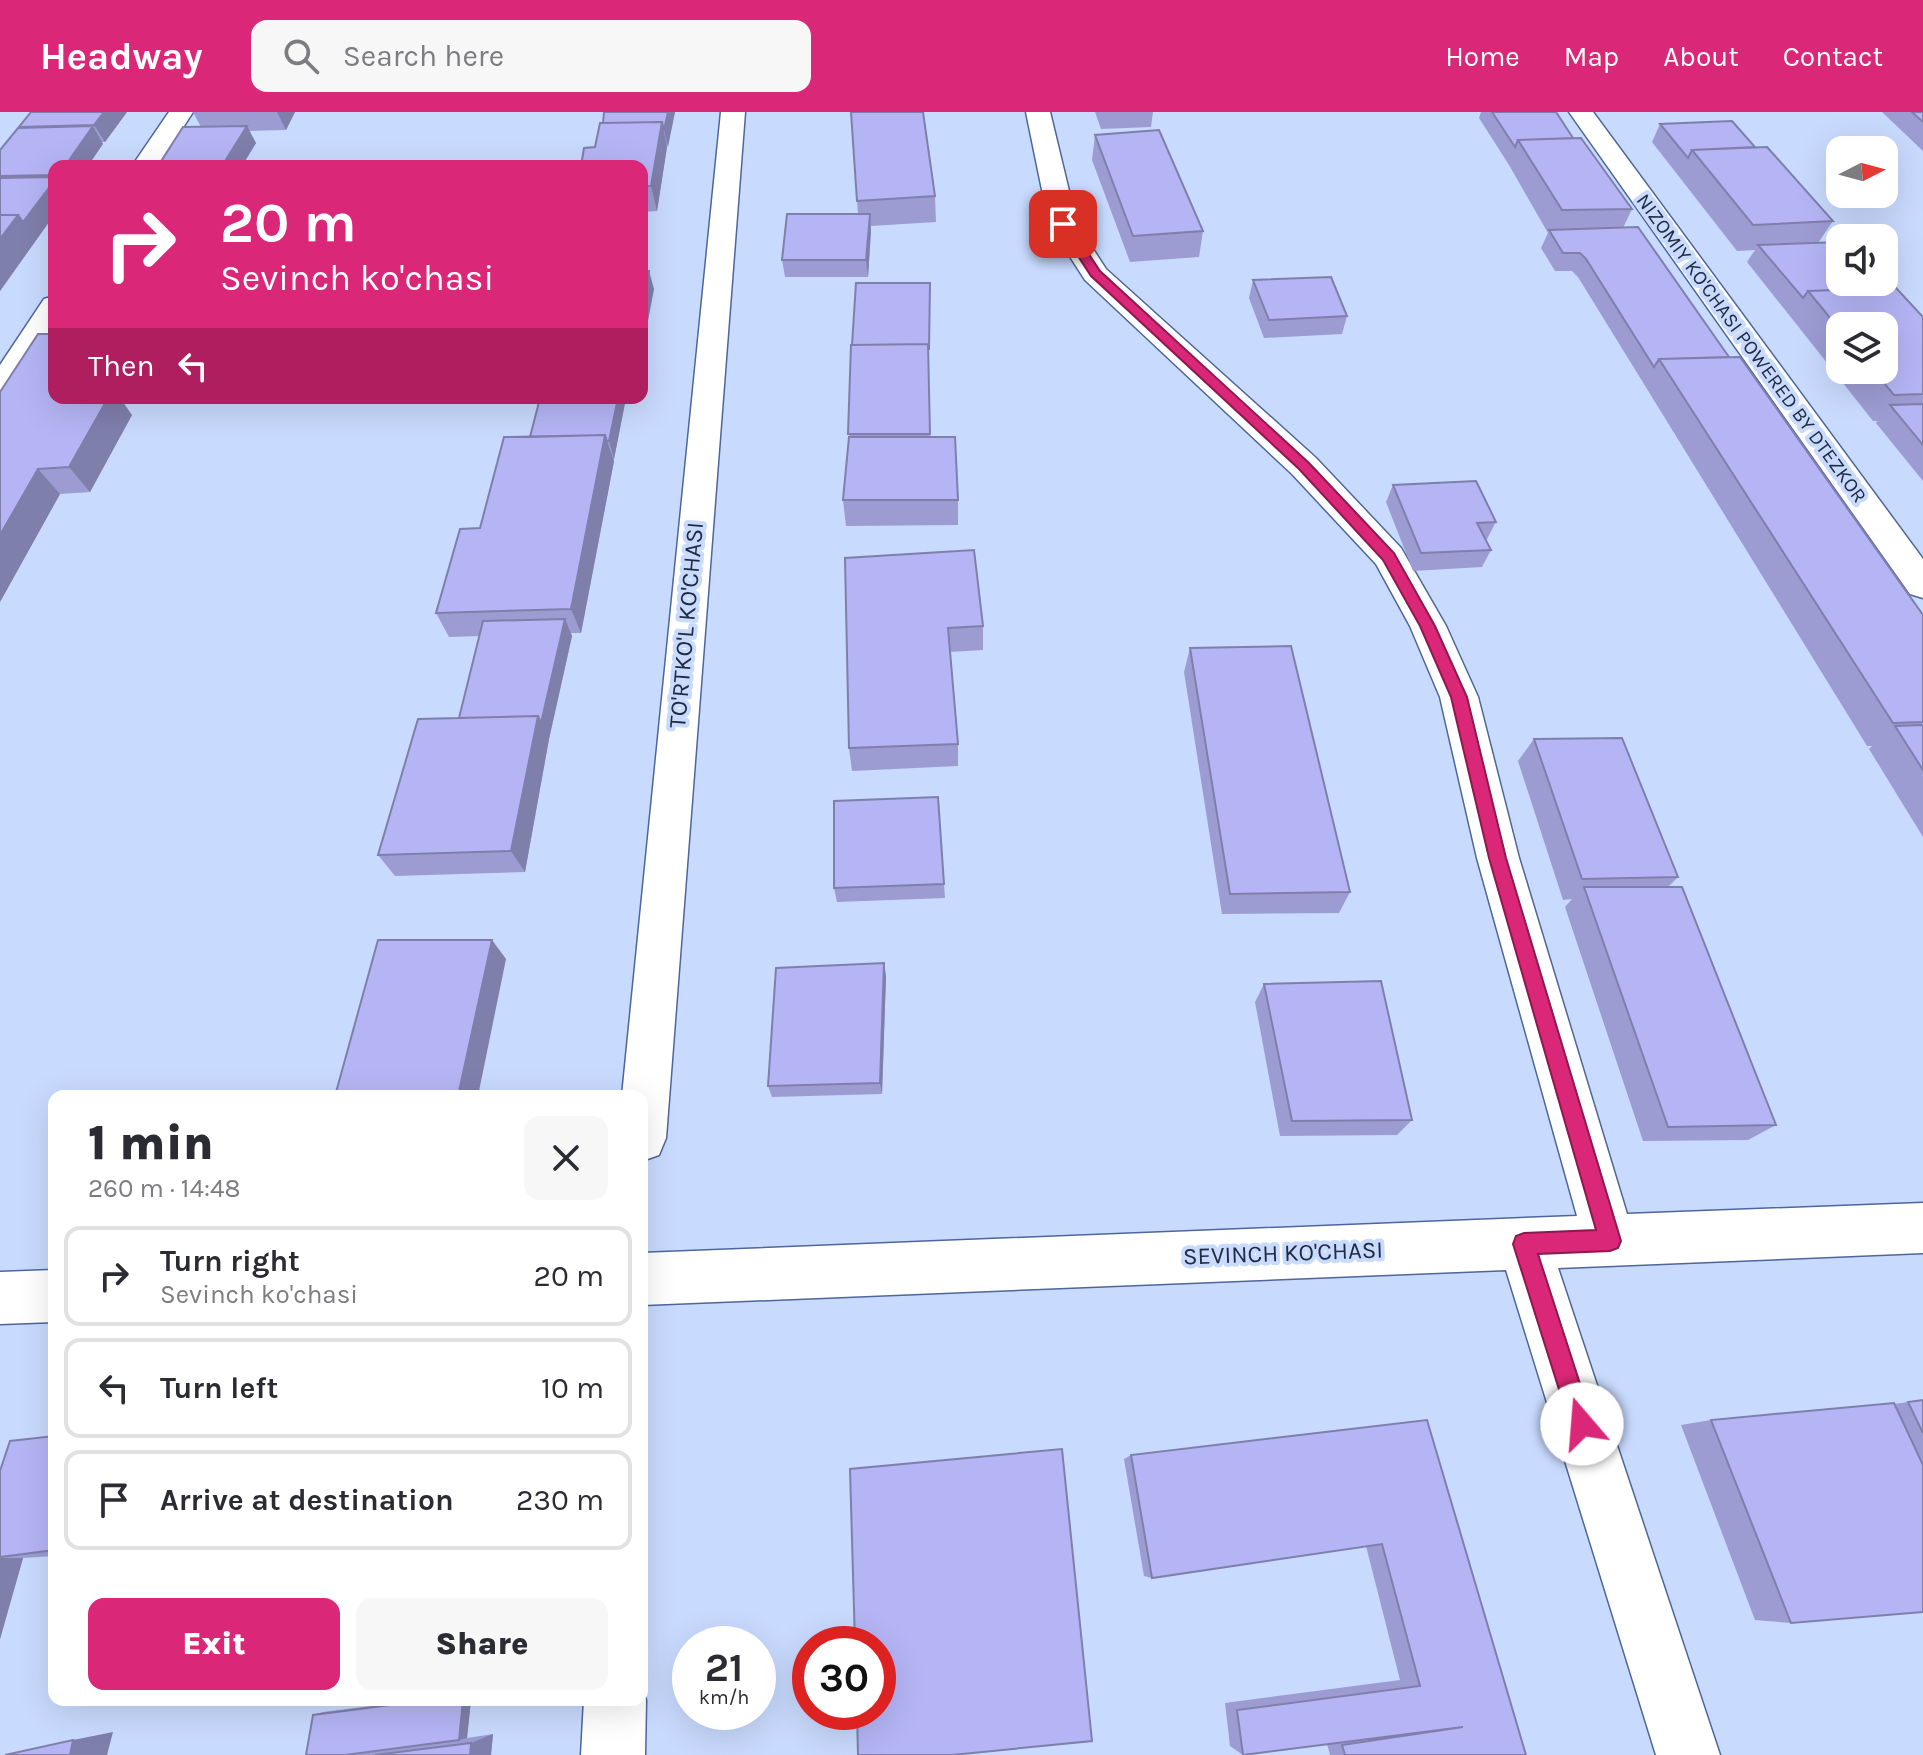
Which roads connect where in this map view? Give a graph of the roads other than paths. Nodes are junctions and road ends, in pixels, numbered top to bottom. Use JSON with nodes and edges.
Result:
{"nodes":[{"id":1,"x":181,"y":112,"type":"edge"},
{"id":2,"x":733,"y":112,"type":"edge"},
{"id":3,"x":1038,"y":112,"type":"edge"},
{"id":4,"x":1581,"y":112,"type":"edge"},
{"id":5,"x":149,"y":160,"type":"edge"},
{"id":6,"x":48,"y":314,"type":"edge"},
{"id":7,"x":0,"y":388,"type":"edge"},
{"id":8,"x":1923,"y":585,"type":"edge"},
{"id":9,"x":646,"y":1090,"type":"edge"},
{"id":10,"x":1923,"y":1228,"type":"edge"},
{"id":11,"x":1610,"y":1241,"type":"junction"},
{"id":12,"x":1524,"y":1244,"type":"junction"},
{"id":13,"x":648,"y":1279,"type":"edge"},
{"id":14,"x":48,"y":1296,"type":"edge"},
{"id":15,"x":0,"y":1298,"type":"edge"},
{"id":16,"x":615,"y":1706,"type":"edge"},
{"id":17,"x":613,"y":1755,"type":"edge"},
{"id":18,"x":1688,"y":1755,"type":"edge"}],
"edges":[{"from":1,"to":5,"type":"street"},
{"from":2,"to":9,"type":"street","name":"TO'RTKO'L KO'CHASI"},
{"from":3,"to":11,"type":"street"},
{"from":4,"to":8,"type":"street","name":"NIZOMIY KO'CHASI POWERED BY DTEZKOR"},
{"from":6,"to":7,"type":"street"},
{"from":10,"to":11,"type":"street","name":"SEVINCH KO'CHASI"},
{"from":11,"to":12,"type":"street","name":"SEVINCH KO'CHASI"},
{"from":12,"to":13,"type":"street","name":"SEVINCH KO'CHASI"},
{"from":12,"to":18,"type":"street"},
{"from":14,"to":15,"type":"street"},
{"from":16,"to":17,"type":"street"}]}
